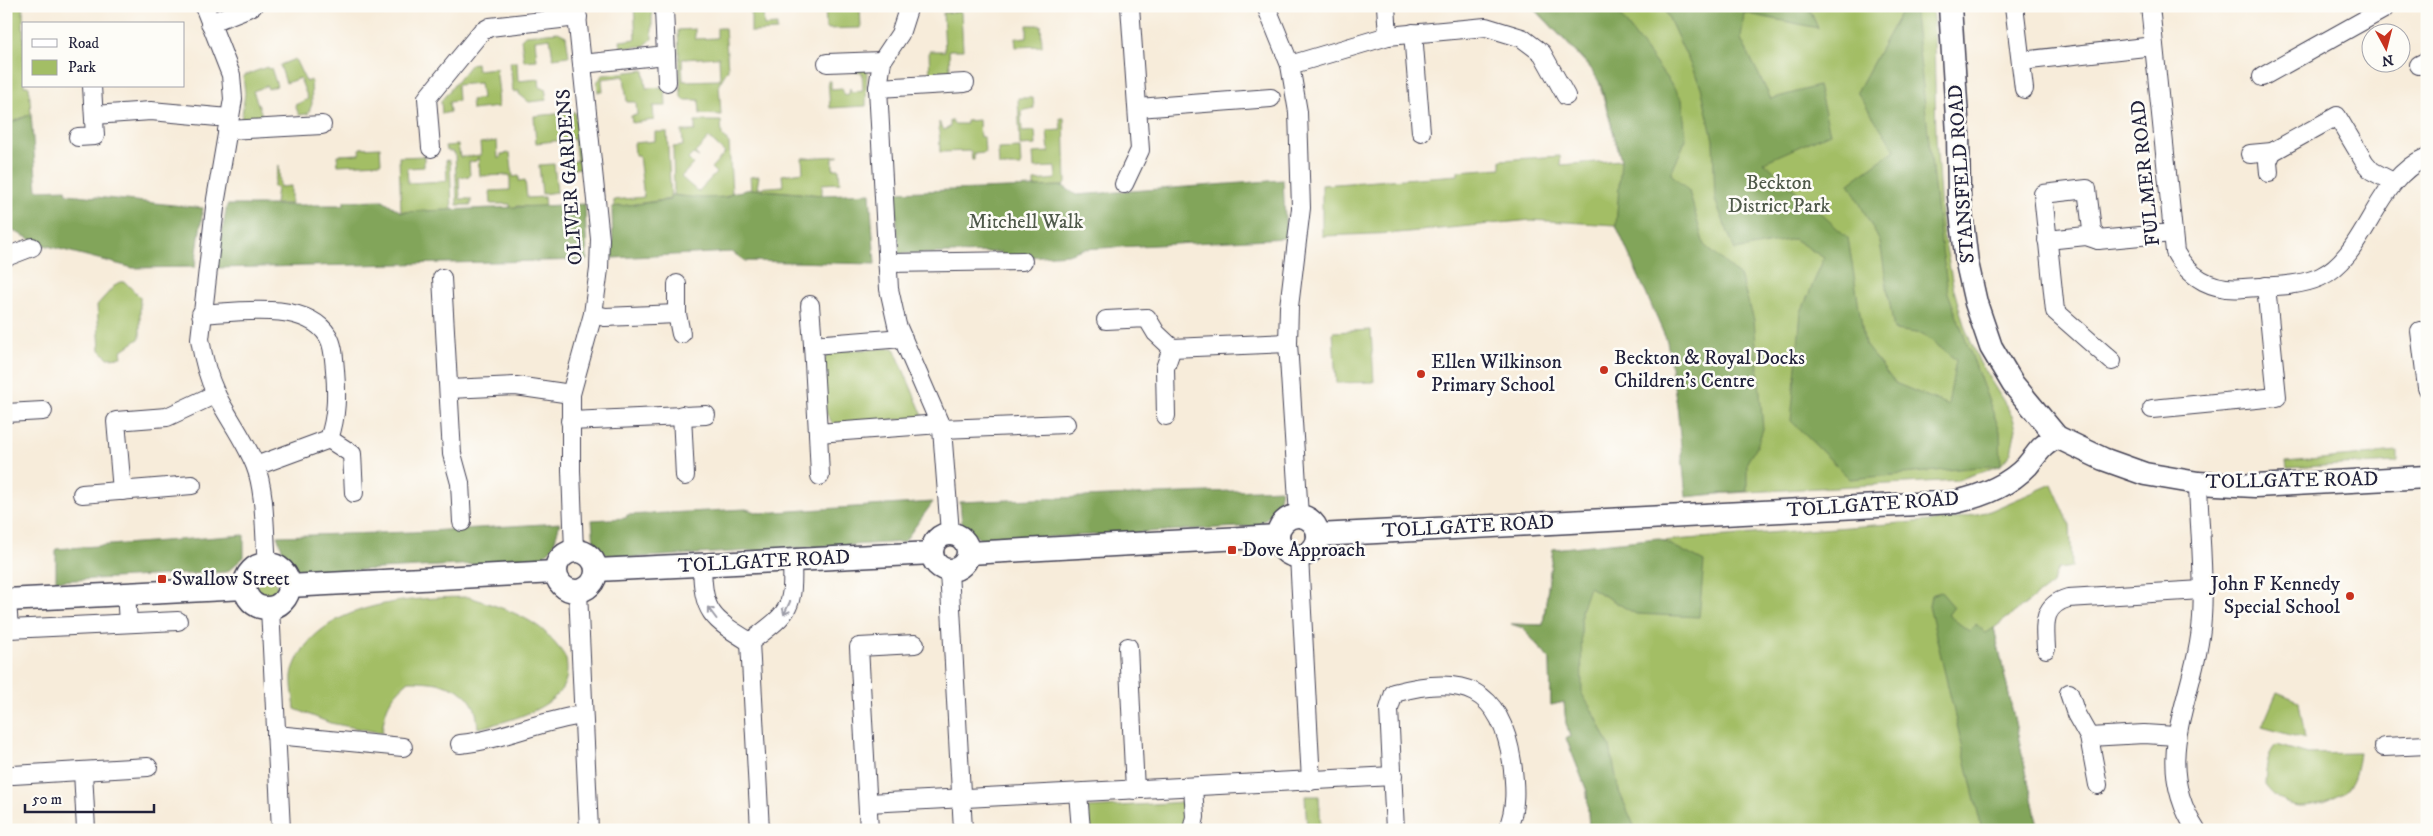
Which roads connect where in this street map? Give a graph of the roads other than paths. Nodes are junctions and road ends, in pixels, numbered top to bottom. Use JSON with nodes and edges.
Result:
{"nodes":[{"id":1,"x":204,"y":6,"type":"edge"},
{"id":2,"x":252,"y":6,"type":"edge"},
{"id":3,"x":909,"y":6,"type":"edge"},
{"id":4,"x":1130,"y":6,"type":"edge"},
{"id":5,"x":1266,"y":6,"type":"edge"},
{"id":6,"x":1386,"y":6,"type":"edge"},
{"id":7,"x":1950,"y":6,"type":"edge"},
{"id":8,"x":2014,"y":6,"type":"edge"},
{"id":9,"x":2150,"y":6,"type":"edge"},
{"id":10,"x":2382,"y":6,"type":"edge"},
{"id":11,"x":664,"y":10,"type":"dead end"},
{"id":12,"x":577,"y":12,"type":"edge"},
{"id":13,"x":210,"y":23,"type":"junction"},
{"id":14,"x":1413,"y":33,"type":"junction"},
{"id":15,"x":1388,"y":36,"type":"junction"},
{"id":16,"x":2154,"y":46,"type":"junction"},
{"id":17,"x":666,"y":55,"type":"junction"},
{"id":18,"x":882,"y":61,"type":"junction"},
{"id":19,"x":2021,"y":61,"type":"junction"},
{"id":20,"x":827,"y":63,"type":"dead end"},
{"id":21,"x":582,"y":64,"type":"junction"},
{"id":22,"x":1290,"y":65,"type":"junction"},
{"id":23,"x":2262,"y":76,"type":"dead end"},
{"id":24,"x":667,"y":82,"type":"dead end"},
{"id":25,"x":965,"y":83,"type":"dead end"},
{"id":26,"x":92,"y":88,"type":"edge"},
{"id":27,"x":878,"y":88,"type":"junction"},
{"id":28,"x":2024,"y":89,"type":"dead end"},
{"id":29,"x":1566,"y":96,"type":"dead end"},
{"id":30,"x":1272,"y":98,"type":"dead end"},
{"id":31,"x":1138,"y":108,"type":"junction"},
{"id":32,"x":94,"y":115,"type":"junction"},
{"id":33,"x":228,"y":124,"type":"junction"},
{"id":34,"x":322,"y":125,"type":"dead end"},
{"id":35,"x":1421,"y":132,"type":"dead end"},
{"id":36,"x":78,"y":137,"type":"dead end"},
{"id":37,"x":431,"y":148,"type":"dead end"},
{"id":38,"x":2272,"y":152,"type":"junction"},
{"id":39,"x":2250,"y":154,"type":"dead end"},
{"id":40,"x":2427,"y":157,"type":"edge"},
{"id":41,"x":2269,"y":173,"type":"dead end"},
{"id":42,"x":2392,"y":182,"type":"junction"},
{"id":43,"x":1124,"y":184,"type":"dead end"},
{"id":44,"x":2172,"y":233,"type":"junction"},
{"id":45,"x":2047,"y":240,"type":"junction"},
{"id":46,"x":2098,"y":240,"type":"junction"},
{"id":47,"x":32,"y":247,"type":"dead end"},
{"id":48,"x":6,"y":256,"type":"edge"},
{"id":49,"x":1023,"y":261,"type":"dead end"},
{"id":50,"x":887,"y":263,"type":"junction"},
{"id":51,"x":442,"y":278,"type":"dead end"},
{"id":52,"x":677,"y":284,"type":"dead end"},
{"id":53,"x":2266,"y":286,"type":"junction"},
{"id":54,"x":810,"y":305,"type":"dead end"},
{"id":55,"x":201,"y":314,"type":"junction"},
{"id":56,"x":592,"y":314,"type":"junction"},
{"id":57,"x":677,"y":314,"type":"junction"},
{"id":58,"x":1106,"y":320,"type":"dead end"},
{"id":59,"x":2420,"y":332,"type":"dead end"},
{"id":60,"x":681,"y":334,"type":"dead end"},
{"id":61,"x":903,"y":338,"type":"junction"},
{"id":62,"x":1288,"y":343,"type":"junction"},
{"id":63,"x":813,"y":345,"type":"junction"},
{"id":64,"x":1172,"y":348,"type":"junction"},
{"id":65,"x":2112,"y":361,"type":"dead end"},
{"id":66,"x":2425,"y":362,"type":"edge"},
{"id":67,"x":2427,"y":388,"type":"edge"},
{"id":68,"x":449,"y":389,"type":"junction"},
{"id":69,"x":216,"y":394,"type":"junction"},
{"id":70,"x":572,"y":394,"type":"junction"},
{"id":71,"x":2152,"y":409,"type":"dead end"},
{"id":72,"x":43,"y":411,"type":"dead end"},
{"id":73,"x":6,"y":413,"type":"edge"},
{"id":74,"x":706,"y":415,"type":"dead end"},
{"id":75,"x":682,"y":416,"type":"junction"},
{"id":76,"x":1166,"y":416,"type":"dead end"},
{"id":77,"x":570,"y":422,"type":"junction"},
{"id":78,"x":1066,"y":424,"type":"dead end"},
{"id":79,"x":941,"y":426,"type":"junction"},
{"id":80,"x":818,"y":434,"type":"junction"},
{"id":81,"x":2057,"y":437,"type":"junction"},
{"id":82,"x":329,"y":439,"type":"junction"},
{"id":83,"x":256,"y":466,"type":"junction"},
{"id":84,"x":685,"y":476,"type":"dead end"},
{"id":85,"x":820,"y":476,"type":"dead end"},
{"id":86,"x":2427,"y":477,"type":"edge"},
{"id":87,"x":2198,"y":484,"type":"junction"},
{"id":88,"x":192,"y":485,"type":"dead end"},
{"id":89,"x":122,"y":491,"type":"junction"},
{"id":90,"x":354,"y":493,"type":"dead end"},
{"id":91,"x":82,"y":494,"type":"dead end"},
{"id":92,"x":1299,"y":516,"type":"junction"},
{"id":93,"x":462,"y":522,"type":"dead end"},
{"id":94,"x":950,"y":533,"type":"junction"},
{"id":95,"x":1278,"y":536,"type":"junction"},
{"id":96,"x":1318,"y":536,"type":"junction"},
{"id":97,"x":574,"y":551,"type":"junction"},
{"id":98,"x":932,"y":553,"type":"junction"},
{"id":99,"x":969,"y":553,"type":"junction"},
{"id":100,"x":1299,"y":556,"type":"junction"},
{"id":101,"x":792,"y":560,"type":"junction"},
{"id":102,"x":266,"y":564,"type":"junction"},
{"id":103,"x":702,"y":565,"type":"junction"},
{"id":104,"x":597,"y":570,"type":"junction"},
{"id":105,"x":949,"y":571,"type":"junction"},
{"id":106,"x":555,"y":572,"type":"junction"},
{"id":107,"x":289,"y":586,"type":"junction"},
{"id":108,"x":245,"y":588,"type":"junction"},
{"id":109,"x":2202,"y":590,"type":"junction"},
{"id":110,"x":578,"y":592,"type":"junction"},
{"id":111,"x":126,"y":593,"type":"junction"},
{"id":112,"x":7,"y":600,"type":"edge"},
{"id":113,"x":270,"y":608,"type":"junction"},
{"id":114,"x":178,"y":621,"type":"dead end"},
{"id":115,"x":128,"y":623,"type":"junction"},
{"id":116,"x":750,"y":642,"type":"junction"},
{"id":117,"x":915,"y":644,"type":"dead end"},
{"id":118,"x":1128,"y":647,"type":"dead end"},
{"id":119,"x":2046,"y":649,"type":"dead end"},
{"id":120,"x":2068,"y":692,"type":"dead end"},
{"id":121,"x":583,"y":715,"type":"junction"},
{"id":122,"x":276,"y":735,"type":"junction"},
{"id":123,"x":2176,"y":736,"type":"junction"},
{"id":124,"x":2089,"y":737,"type":"junction"},
{"id":125,"x":460,"y":744,"type":"dead end"},
{"id":126,"x":2427,"y":744,"type":"edge"},
{"id":127,"x":403,"y":747,"type":"dead end"},
{"id":128,"x":2384,"y":747,"type":"dead end"},
{"id":129,"x":148,"y":767,"type":"dead end"},
{"id":130,"x":83,"y":771,"type":"junction"},
{"id":131,"x":13,"y":775,"type":"dead end"},
{"id":132,"x":1393,"y":776,"type":"junction"},
{"id":133,"x":1311,"y":781,"type":"junction"},
{"id":134,"x":2098,"y":785,"type":"dead end"},
{"id":135,"x":1193,"y":787,"type":"junction"},
{"id":136,"x":1135,"y":790,"type":"junction"},
{"id":137,"x":1078,"y":792,"type":"junction"},
{"id":138,"x":961,"y":798,"type":"junction"},
{"id":139,"x":868,"y":803,"type":"junction"},
{"id":140,"x":86,"y":830,"type":"edge"},
{"id":141,"x":281,"y":830,"type":"edge"},
{"id":142,"x":589,"y":830,"type":"edge"},
{"id":143,"x":760,"y":830,"type":"edge"},
{"id":144,"x":869,"y":830,"type":"edge"},
{"id":145,"x":963,"y":830,"type":"edge"},
{"id":146,"x":1081,"y":830,"type":"edge"},
{"id":147,"x":1192,"y":830,"type":"edge"},
{"id":148,"x":1395,"y":830,"type":"edge"},
{"id":149,"x":1507,"y":830,"type":"edge"},
{"id":150,"x":2196,"y":830,"type":"edge"}],
"edges":[{"from":1,"to":13,"type":"street"},
{"from":2,"to":13,"type":"street"},
{"from":3,"to":18,"type":"street"},
{"from":4,"to":31,"type":"street"},
{"from":5,"to":22,"type":"street"},
{"from":6,"to":15,"type":"street"},
{"from":7,"to":81,"type":"street","name":"STANSFELD ROAD"},
{"from":8,"to":19,"type":"street"},
{"from":9,"to":16,"type":"street","name":"FULMER ROAD"},
{"from":10,"to":23,"type":"street"},
{"from":11,"to":17,"type":"street"},
{"from":12,"to":21,"type":"street","name":"OLIVER GARDENS"},
{"from":12,"to":37,"type":"street"},
{"from":13,"to":33,"type":"street"},
{"from":14,"to":15,"type":"street"},
{"from":14,"to":29,"type":"street"},
{"from":14,"to":35,"type":"street"},
{"from":15,"to":22,"type":"street"},
{"from":16,"to":19,"type":"street"},
{"from":16,"to":44,"type":"street","name":"FULMER ROAD"},
{"from":17,"to":21,"type":"street"},
{"from":17,"to":24,"type":"street"},
{"from":18,"to":20,"type":"street"},
{"from":18,"to":27,"type":"street"},
{"from":19,"to":28,"type":"street"},
{"from":21,"to":56,"type":"street","name":"OLIVER GARDENS"},
{"from":22,"to":62,"type":"street"},
{"from":25,"to":27,"type":"street"},
{"from":26,"to":32,"type":"street"},
{"from":27,"to":50,"type":"street"},
{"from":30,"to":31,"type":"street"},
{"from":31,"to":43,"type":"street"},
{"from":32,"to":33,"type":"street"},
{"from":32,"to":36,"type":"street"},
{"from":33,"to":34,"type":"street"},
{"from":33,"to":55,"type":"street"},
{"from":38,"to":39,"type":"street"},
{"from":38,"to":41,"type":"street"},
{"from":38,"to":42,"type":"street"},
{"from":40,"to":42,"type":"street","name":"FULMER ROAD"},
{"from":42,"to":53,"type":"street","name":"FULMER ROAD"},
{"from":44,"to":46,"type":"street"},
{"from":44,"to":53,"type":"street","name":"FULMER ROAD"},
{"from":45,"to":46,"type":"street"},
{"from":45,"to":46,"type":"street"},
{"from":45,"to":65,"type":"street"},
{"from":47,"to":48,"type":"street"},
{"from":49,"to":50,"type":"street"},
{"from":50,"to":61,"type":"street"},
{"from":51,"to":68,"type":"street"},
{"from":52,"to":57,"type":"street"},
{"from":53,"to":71,"type":"street"},
{"from":54,"to":63,"type":"street"},
{"from":55,"to":69,"type":"street"},
{"from":55,"to":82,"type":"street"},
{"from":56,"to":57,"type":"street"},
{"from":56,"to":70,"type":"street","name":"OLIVER GARDENS"},
{"from":57,"to":60,"type":"street"},
{"from":58,"to":64,"type":"street"},
{"from":59,"to":66,"type":"street"},
{"from":61,"to":63,"type":"street"},
{"from":61,"to":79,"type":"street"},
{"from":62,"to":64,"type":"street"},
{"from":62,"to":92,"type":"street"},
{"from":63,"to":80,"type":"street"},
{"from":64,"to":76,"type":"street"},
{"from":66,"to":67,"type":"street"},
{"from":68,"to":70,"type":"street"},
{"from":68,"to":93,"type":"street"},
{"from":69,"to":83,"type":"street"},
{"from":69,"to":89,"type":"street"},
{"from":70,"to":77,"type":"street","name":"OLIVER GARDENS"},
{"from":72,"to":73,"type":"street"},
{"from":74,"to":75,"type":"street"},
{"from":75,"to":77,"type":"street"},
{"from":75,"to":84,"type":"street"},
{"from":77,"to":97,"type":"street","name":"OLIVER GARDENS"},
{"from":78,"to":79,"type":"street"},
{"from":79,"to":80,"type":"street"},
{"from":79,"to":94,"type":"street"},
{"from":80,"to":85,"type":"street"},
{"from":81,"to":87,"type":"street","name":"TOLLGATE ROAD"},
{"from":81,"to":96,"type":"street","name":"TOLLGATE ROAD"},
{"from":82,"to":83,"type":"street"},
{"from":82,"to":90,"type":"street"},
{"from":83,"to":102,"type":"street"},
{"from":86,"to":87,"type":"street","name":"TOLLGATE ROAD"},
{"from":87,"to":109,"type":"street"},
{"from":88,"to":89,"type":"street"},
{"from":89,"to":91,"type":"street"},
{"from":92,"to":95,"type":"street"},
{"from":92,"to":96,"type":"street"},
{"from":94,"to":98,"type":"street"},
{"from":94,"to":99,"type":"street"},
{"from":95,"to":99,"type":"street"},
{"from":95,"to":100,"type":"street"},
{"from":96,"to":100,"type":"street"},
{"from":97,"to":104,"type":"street"},
{"from":97,"to":106,"type":"street"},
{"from":98,"to":101,"type":"street","name":"TOLLGATE ROAD"},
{"from":98,"to":105,"type":"street"},
{"from":99,"to":105,"type":"street"},
{"from":100,"to":133,"type":"street"},
{"from":101,"to":103,"type":"street","name":"TOLLGATE ROAD"},
{"from":101,"to":116,"type":"street","one_way":true},
{"from":102,"to":107,"type":"street"},
{"from":102,"to":108,"type":"street"},
{"from":103,"to":104,"type":"street","name":"TOLLGATE ROAD"},
{"from":116,"to":103,"type":"street","one_way":true},
{"from":104,"to":110,"type":"street"},
{"from":105,"to":138,"type":"street"},
{"from":106,"to":107,"type":"street"},
{"from":106,"to":110,"type":"street"},
{"from":107,"to":113,"type":"street"},
{"from":108,"to":111,"type":"street"},
{"from":108,"to":113,"type":"street"},
{"from":109,"to":119,"type":"street"},
{"from":109,"to":123,"type":"street"},
{"from":110,"to":121,"type":"street"},
{"from":111,"to":112,"type":"street"},
{"from":111,"to":115,"type":"street"},
{"from":112,"to":115,"type":"street"},
{"from":113,"to":122,"type":"street"},
{"from":114,"to":115,"type":"street"},
{"from":116,"to":143,"type":"street"},
{"from":117,"to":139,"type":"street"},
{"from":118,"to":136,"type":"street"},
{"from":120,"to":124,"type":"street"},
{"from":121,"to":125,"type":"street"},
{"from":121,"to":142,"type":"street"},
{"from":122,"to":127,"type":"street"},
{"from":122,"to":141,"type":"street"},
{"from":123,"to":124,"type":"street"},
{"from":123,"to":150,"type":"street"},
{"from":124,"to":134,"type":"street"},
{"from":126,"to":128,"type":"street"},
{"from":129,"to":130,"type":"street"},
{"from":130,"to":131,"type":"street"},
{"from":130,"to":140,"type":"street"},
{"from":132,"to":133,"type":"street"},
{"from":132,"to":148,"type":"street"},
{"from":132,"to":149,"type":"street"},
{"from":133,"to":135,"type":"street"},
{"from":135,"to":136,"type":"street"},
{"from":135,"to":147,"type":"street"},
{"from":136,"to":137,"type":"street"},
{"from":137,"to":138,"type":"street"},
{"from":137,"to":146,"type":"street"},
{"from":138,"to":139,"type":"street"},
{"from":138,"to":145,"type":"street"},
{"from":139,"to":144,"type":"street"}]}
